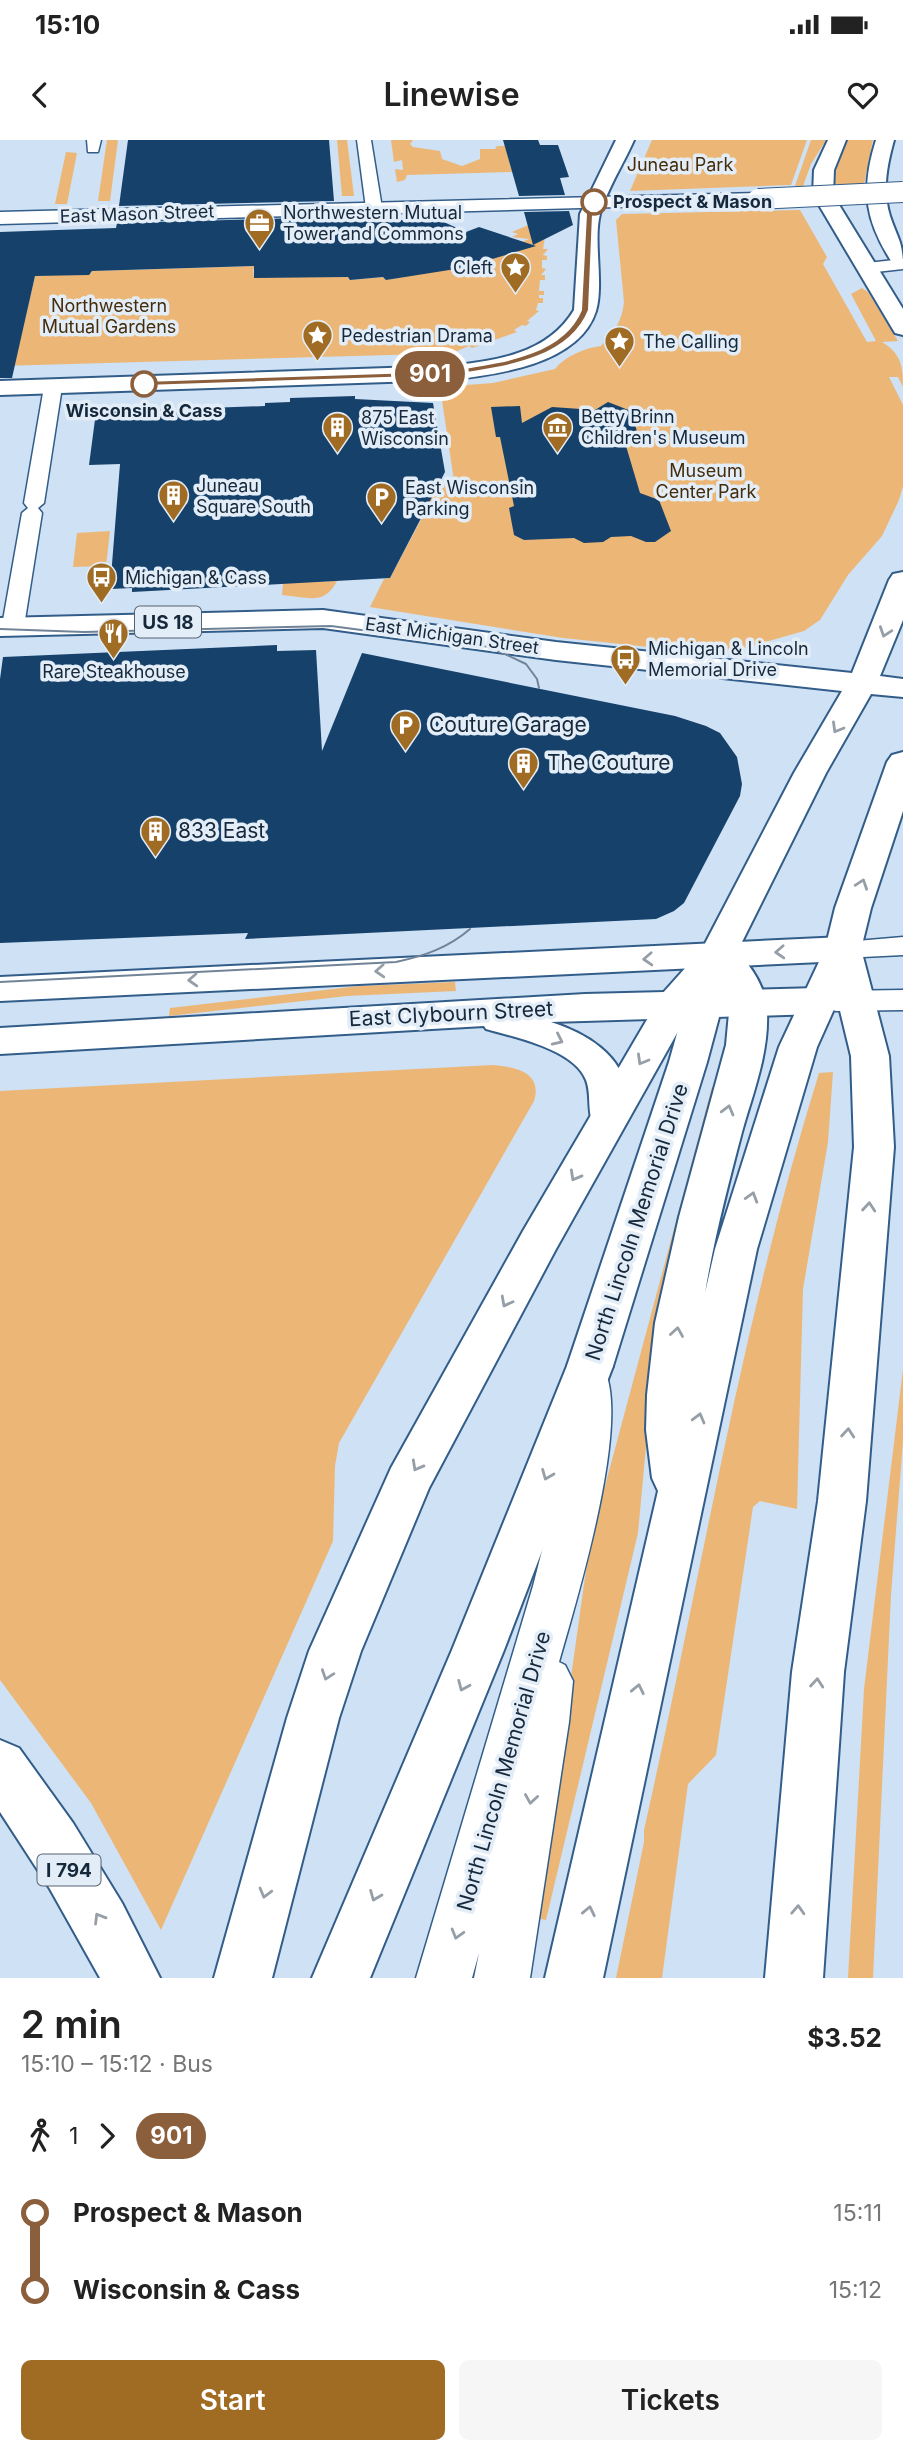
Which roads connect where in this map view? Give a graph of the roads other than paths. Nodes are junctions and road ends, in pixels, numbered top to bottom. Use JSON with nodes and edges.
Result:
{"nodes":[{"id":1,"x":364,"y":140,"type":"edge"},
{"id":2,"x":625,"y":140,"type":"edge"},
{"id":3,"x":837,"y":140,"type":"edge"},
{"id":4,"x":885,"y":140,"type":"edge"},
{"id":5,"x":903,"y":192,"type":"edge"},
{"id":6,"x":594,"y":202,"type":"junction"},
{"id":7,"x":374,"y":208,"type":"junction"},
{"id":8,"x":0,"y":218,"type":"edge"},
{"id":9,"x":903,"y":263,"type":"edge"},
{"id":10,"x":870,"y":274,"type":"junction"},
{"id":11,"x":903,"y":282,"type":"edge"},
{"id":12,"x":903,"y":328,"type":"edge"},
{"id":13,"x":53,"y":387,"type":"junction"},
{"id":14,"x":0,"y":388,"type":"edge"},
{"id":15,"x":903,"y":580,"type":"edge"},
{"id":16,"x":7,"y":626,"type":"edge"},
{"id":17,"x":863,"y":682,"type":"junction"},
{"id":18,"x":903,"y":688,"type":"edge"},
{"id":19,"x":903,"y":762,"type":"edge"},
{"id":20,"x":903,"y":946,"type":"edge"},
{"id":21,"x":842,"y":949,"type":"junction"},
{"id":22,"x":717,"y":955,"type":"junction"},
{"id":23,"x":0,"y":989,"type":"edge"},
{"id":24,"x":903,"y":1000,"type":"edge"},
{"id":25,"x":837,"y":1001,"type":"junction"},
{"id":26,"x":747,"y":1002,"type":"junction"},
{"id":27,"x":690,"y":1003,"type":"junction"},
{"id":28,"x":470,"y":1012,"type":"junction"},
{"id":29,"x":0,"y":1041,"type":"edge"},
{"id":30,"x":609,"y":1117,"type":"junction"},
{"id":31,"x":590,"y":1366,"type":"junction"},
{"id":32,"x":679,"y":1497,"type":"junction"},
{"id":33,"x":557,"y":1586,"type":"junction"},
{"id":34,"x":0,"y":1766,"type":"edge"},
{"id":35,"x":131,"y":1978,"type":"edge"},
{"id":36,"x":243,"y":1978,"type":"edge"},
{"id":37,"x":341,"y":1978,"type":"edge"},
{"id":38,"x":444,"y":1978,"type":"edge"},
{"id":39,"x":502,"y":1978,"type":"edge"},
{"id":40,"x":574,"y":1978,"type":"edge"},
{"id":41,"x":794,"y":1978,"type":"edge"}],
"edges":[{"from":1,"to":7,"type":"street"},
{"from":2,"to":6,"type":"main road"},
{"from":3,"to":10,"type":"main road"},
{"from":4,"to":9,"type":"main road"},
{"from":5,"to":6,"type":"street","name":"East Mason Street","bridge":true},
{"from":6,"to":7,"type":"street","name":"East Mason Street"},
{"from":6,"to":13,"type":"main road"},
{"from":7,"to":8,"type":"street","name":"East Mason Street"},
{"from":9,"to":10,"type":"street"},
{"from":10,"to":11,"type":"street"},
{"from":10,"to":12,"type":"main road"},
{"from":13,"to":14,"type":"main road"},
{"from":13,"to":16,"type":"street"},
{"from":15,"to":17,"type":"main road","one_way":true},
{"from":16,"to":17,"type":"main road","name":"East Michigan Street","number":"US 18"},
{"from":17,"to":18,"type":"main road","name":"East Michigan Street","number":"US 18"},
{"from":17,"to":22,"type":"main road","one_way":true},
{"from":21,"to":19,"type":"main road","one_way":true},
{"from":20,"to":21,"type":"street"},
{"from":21,"to":22,"type":"main road","one_way":true},
{"from":21,"to":25,"type":"main road"},
{"from":22,"to":23,"type":"main road","one_way":true},
{"from":22,"to":26,"type":"main road"},
{"from":22,"to":27,"type":"main road"},
{"from":24,"to":25,"type":"street","name":"East Clybourn Street"},
{"from":25,"to":26,"type":"main road","name":"East Clybourn Street"},
{"from":32,"to":25,"type":"main road","one_way":true},
{"from":41,"to":25,"type":"main road","one_way":true},
{"from":26,"to":27,"type":"main road","name":"East Clybourn Street"},
{"from":32,"to":26,"type":"main road","one_way":true},
{"from":27,"to":28,"type":"main road","name":"East Clybourn Street"},
{"from":27,"to":30,"type":"main road","one_way":true},
{"from":27,"to":31,"type":"main road","name":"North Lincoln Memorial Drive"},
{"from":28,"to":29,"type":"main road","name":"East Clybourn Street"},
{"from":28,"to":30,"type":"main road","one_way":true},
{"from":30,"to":36,"type":"main road","one_way":true},
{"from":31,"to":33,"type":"street","name":"North Lincoln Memorial Drive"},
{"from":31,"to":37,"type":"main road","one_way":true},
{"from":40,"to":32,"type":"main road","one_way":true},
{"from":33,"to":38,"type":"street","name":"North Lincoln Memorial Drive","one_way":true},
{"from":33,"to":39,"type":"street","one_way":true},
{"from":35,"to":34,"type":"main road","number":"I 794","one_way":true}]}
